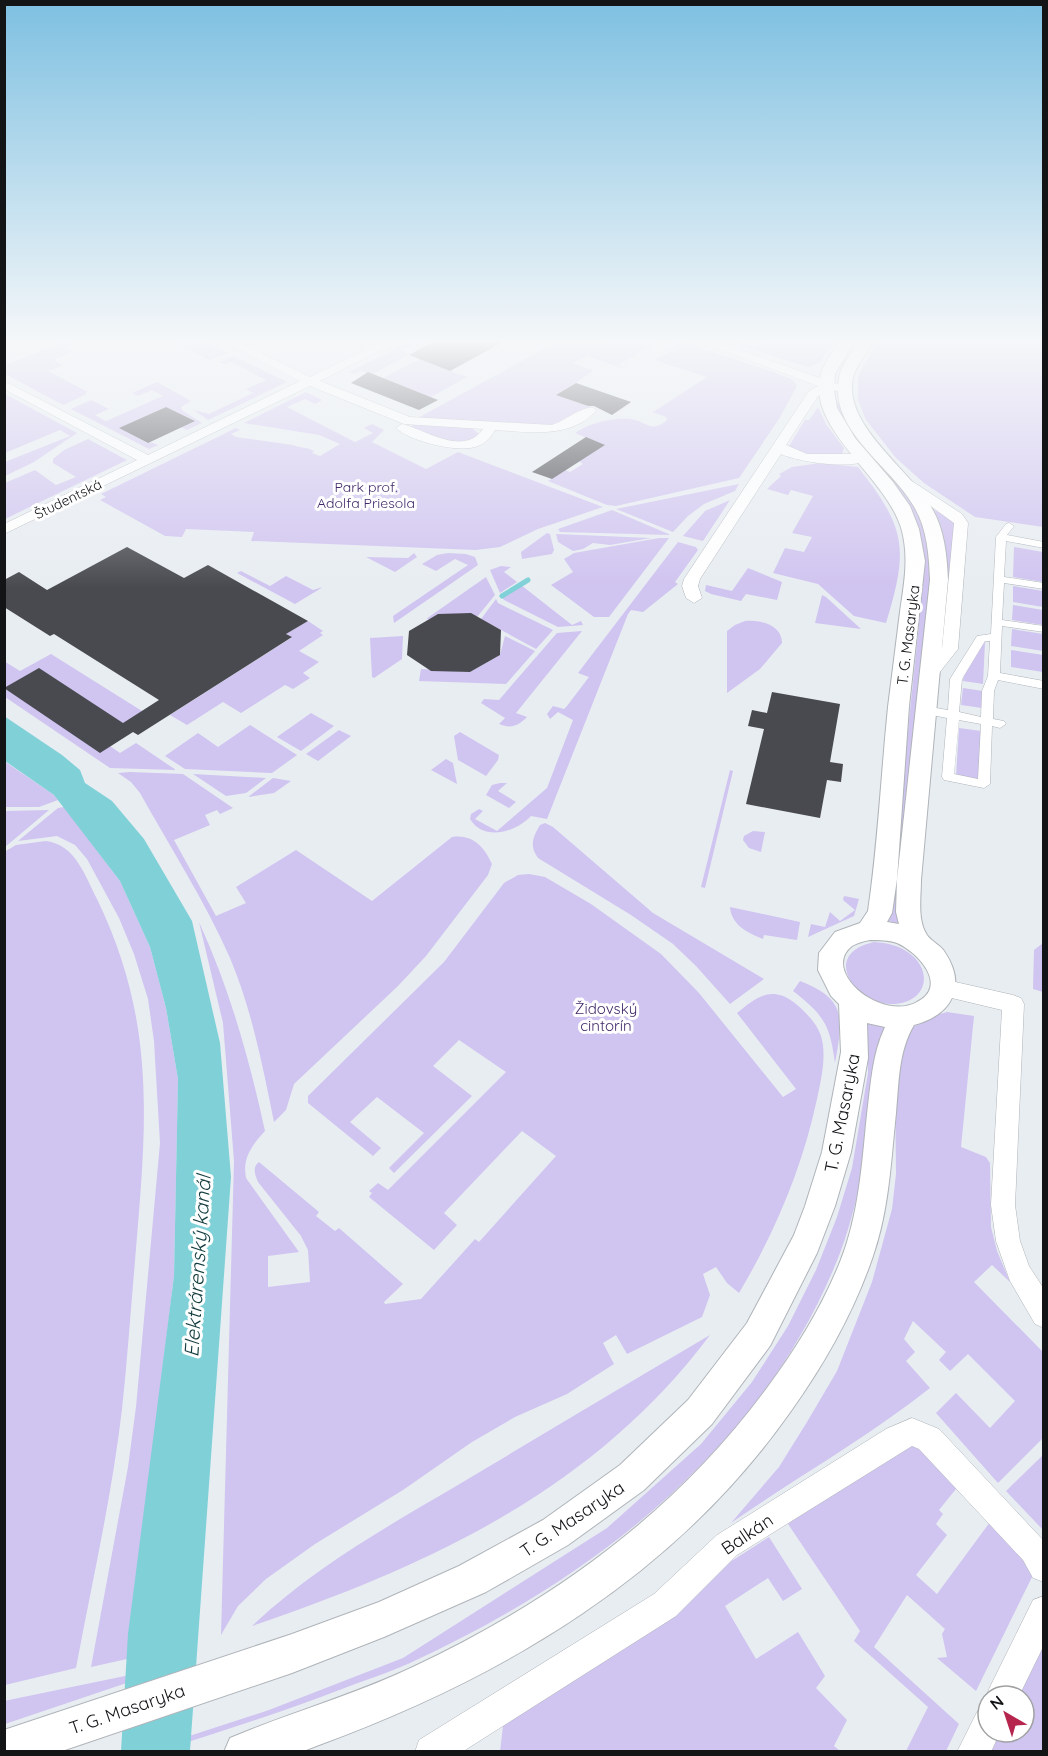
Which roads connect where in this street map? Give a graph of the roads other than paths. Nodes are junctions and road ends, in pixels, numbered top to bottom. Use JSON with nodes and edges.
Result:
{"nodes":[{"id":1,"x":79,"y":424,"type":"edge"},
{"id":2,"x":223,"y":424,"type":"edge"},
{"id":3,"x":565,"y":424,"type":"edge"},
{"id":4,"x":793,"y":424,"type":"edge"},
{"id":5,"x":838,"y":424,"type":"edge"},
{"id":6,"x":857,"y":424,"type":"edge"},
{"id":7,"x":402,"y":425,"type":"joint"},
{"id":8,"x":491,"y":426,"type":"junction"},
{"id":9,"x":779,"y":446,"type":"junction"},
{"id":10,"x":821,"y":458,"type":"junction"},
{"id":11,"x":864,"y":458,"type":"junction"},
{"id":12,"x":147,"y":460,"type":"junction"},
{"id":13,"x":758,"y":477,"type":"junction"},
{"id":14,"x":904,"y":480,"type":"junction"},
{"id":15,"x":1009,"y":526,"type":"dead end"},
{"id":16,"x":4,"y":530,"type":"edge"},
{"id":17,"x":1001,"y":537,"type":"junction"},
{"id":18,"x":1044,"y":545,"type":"edge"},
{"id":19,"x":999,"y":579,"type":"junction"},
{"id":20,"x":1044,"y":586,"type":"edge"},
{"id":21,"x":694,"y":598,"type":"dead end"},
{"id":22,"x":997,"y":622,"type":"junction"},
{"id":23,"x":1044,"y":629,"type":"edge"},
{"id":24,"x":996,"y":637,"type":"junction"},
{"id":25,"x":930,"y":673,"type":"junction"},
{"id":26,"x":994,"y":676,"type":"junction"},
{"id":27,"x":1044,"y":685,"type":"edge"},
{"id":28,"x":936,"y":712,"type":"dead end"},
{"id":29,"x":953,"y":715,"type":"junction"},
{"id":30,"x":986,"y":721,"type":"junction"},
{"id":31,"x":1000,"y":724,"type":"dead end"},
{"id":32,"x":868,"y":930,"type":"junction"},
{"id":33,"x":916,"y":941,"type":"junction"},
{"id":34,"x":942,"y":988,"type":"junction"},
{"id":35,"x":852,"y":1003,"type":"junction"},
{"id":36,"x":905,"y":1017,"type":"junction"},
{"id":37,"x":1044,"y":1315,"type":"edge"},
{"id":38,"x":1044,"y":1567,"type":"edge"},
{"id":39,"x":1044,"y":1611,"type":"edge"},
{"id":40,"x":1008,"y":1684,"type":"edge"},
{"id":41,"x":4,"y":1750,"type":"edge"},
{"id":42,"x":244,"y":1752,"type":"edge"},
{"id":43,"x":431,"y":1752,"type":"edge"}],
"edges":[{"from":1,"to":12,"type":"street"},
{"from":2,"to":12,"type":"street","name":"Študentská"},
{"from":3,"to":8,"type":"street"},
{"from":4,"to":9,"type":"street","name":"T. G. Masaryka"},
{"from":5,"to":11,"type":"street","name":"T. G. Masaryka"},
{"from":6,"to":14,"type":"street","name":"T. G. Masaryka"},
{"from":7,"to":8,"type":"street"},
{"from":7,"to":8,"type":"street"},
{"from":9,"to":10,"type":"street"},
{"from":9,"to":13,"type":"street","name":"T. G. Masaryka"},
{"from":10,"to":11,"type":"street"},
{"from":10,"to":13,"type":"street"},
{"from":11,"to":32,"type":"street","name":"T. G. Masaryka"},
{"from":12,"to":16,"type":"street","name":"Študentská"},
{"from":13,"to":21,"type":"street","name":"T. G. Masaryka"},
{"from":14,"to":25,"type":"street","name":"T. G. Masaryka"},
{"from":14,"to":25,"type":"street","name":"T. G. Masaryka"},
{"from":15,"to":17,"type":"street"},
{"from":17,"to":18,"type":"street"},
{"from":17,"to":19,"type":"street"},
{"from":19,"to":20,"type":"street"},
{"from":19,"to":22,"type":"street"},
{"from":22,"to":23,"type":"street"},
{"from":22,"to":24,"type":"street"},
{"from":24,"to":26,"type":"street"},
{"from":24,"to":29,"type":"street"},
{"from":25,"to":33,"type":"street","name":"T. G. Masaryka"},
{"from":26,"to":27,"type":"street"},
{"from":26,"to":30,"type":"street"},
{"from":28,"to":29,"type":"street"},
{"from":29,"to":30,"type":"street"},
{"from":29,"to":30,"type":"street"},
{"from":30,"to":31,"type":"street"},
{"from":32,"to":33,"type":"street","name":"T. G. Masaryka"},
{"from":32,"to":35,"type":"street","name":"T. G. Masaryka"},
{"from":33,"to":34,"type":"street","name":"T. G. Masaryka"},
{"from":34,"to":36,"type":"street"},
{"from":34,"to":37,"type":"street"},
{"from":35,"to":36,"type":"street","name":"T. G. Masaryka"},
{"from":35,"to":41,"type":"street","name":"T. G. Masaryka"},
{"from":36,"to":42,"type":"street"},
{"from":38,"to":43,"type":"street","name":"Balkán"},
{"from":39,"to":40,"type":"street"}]}
